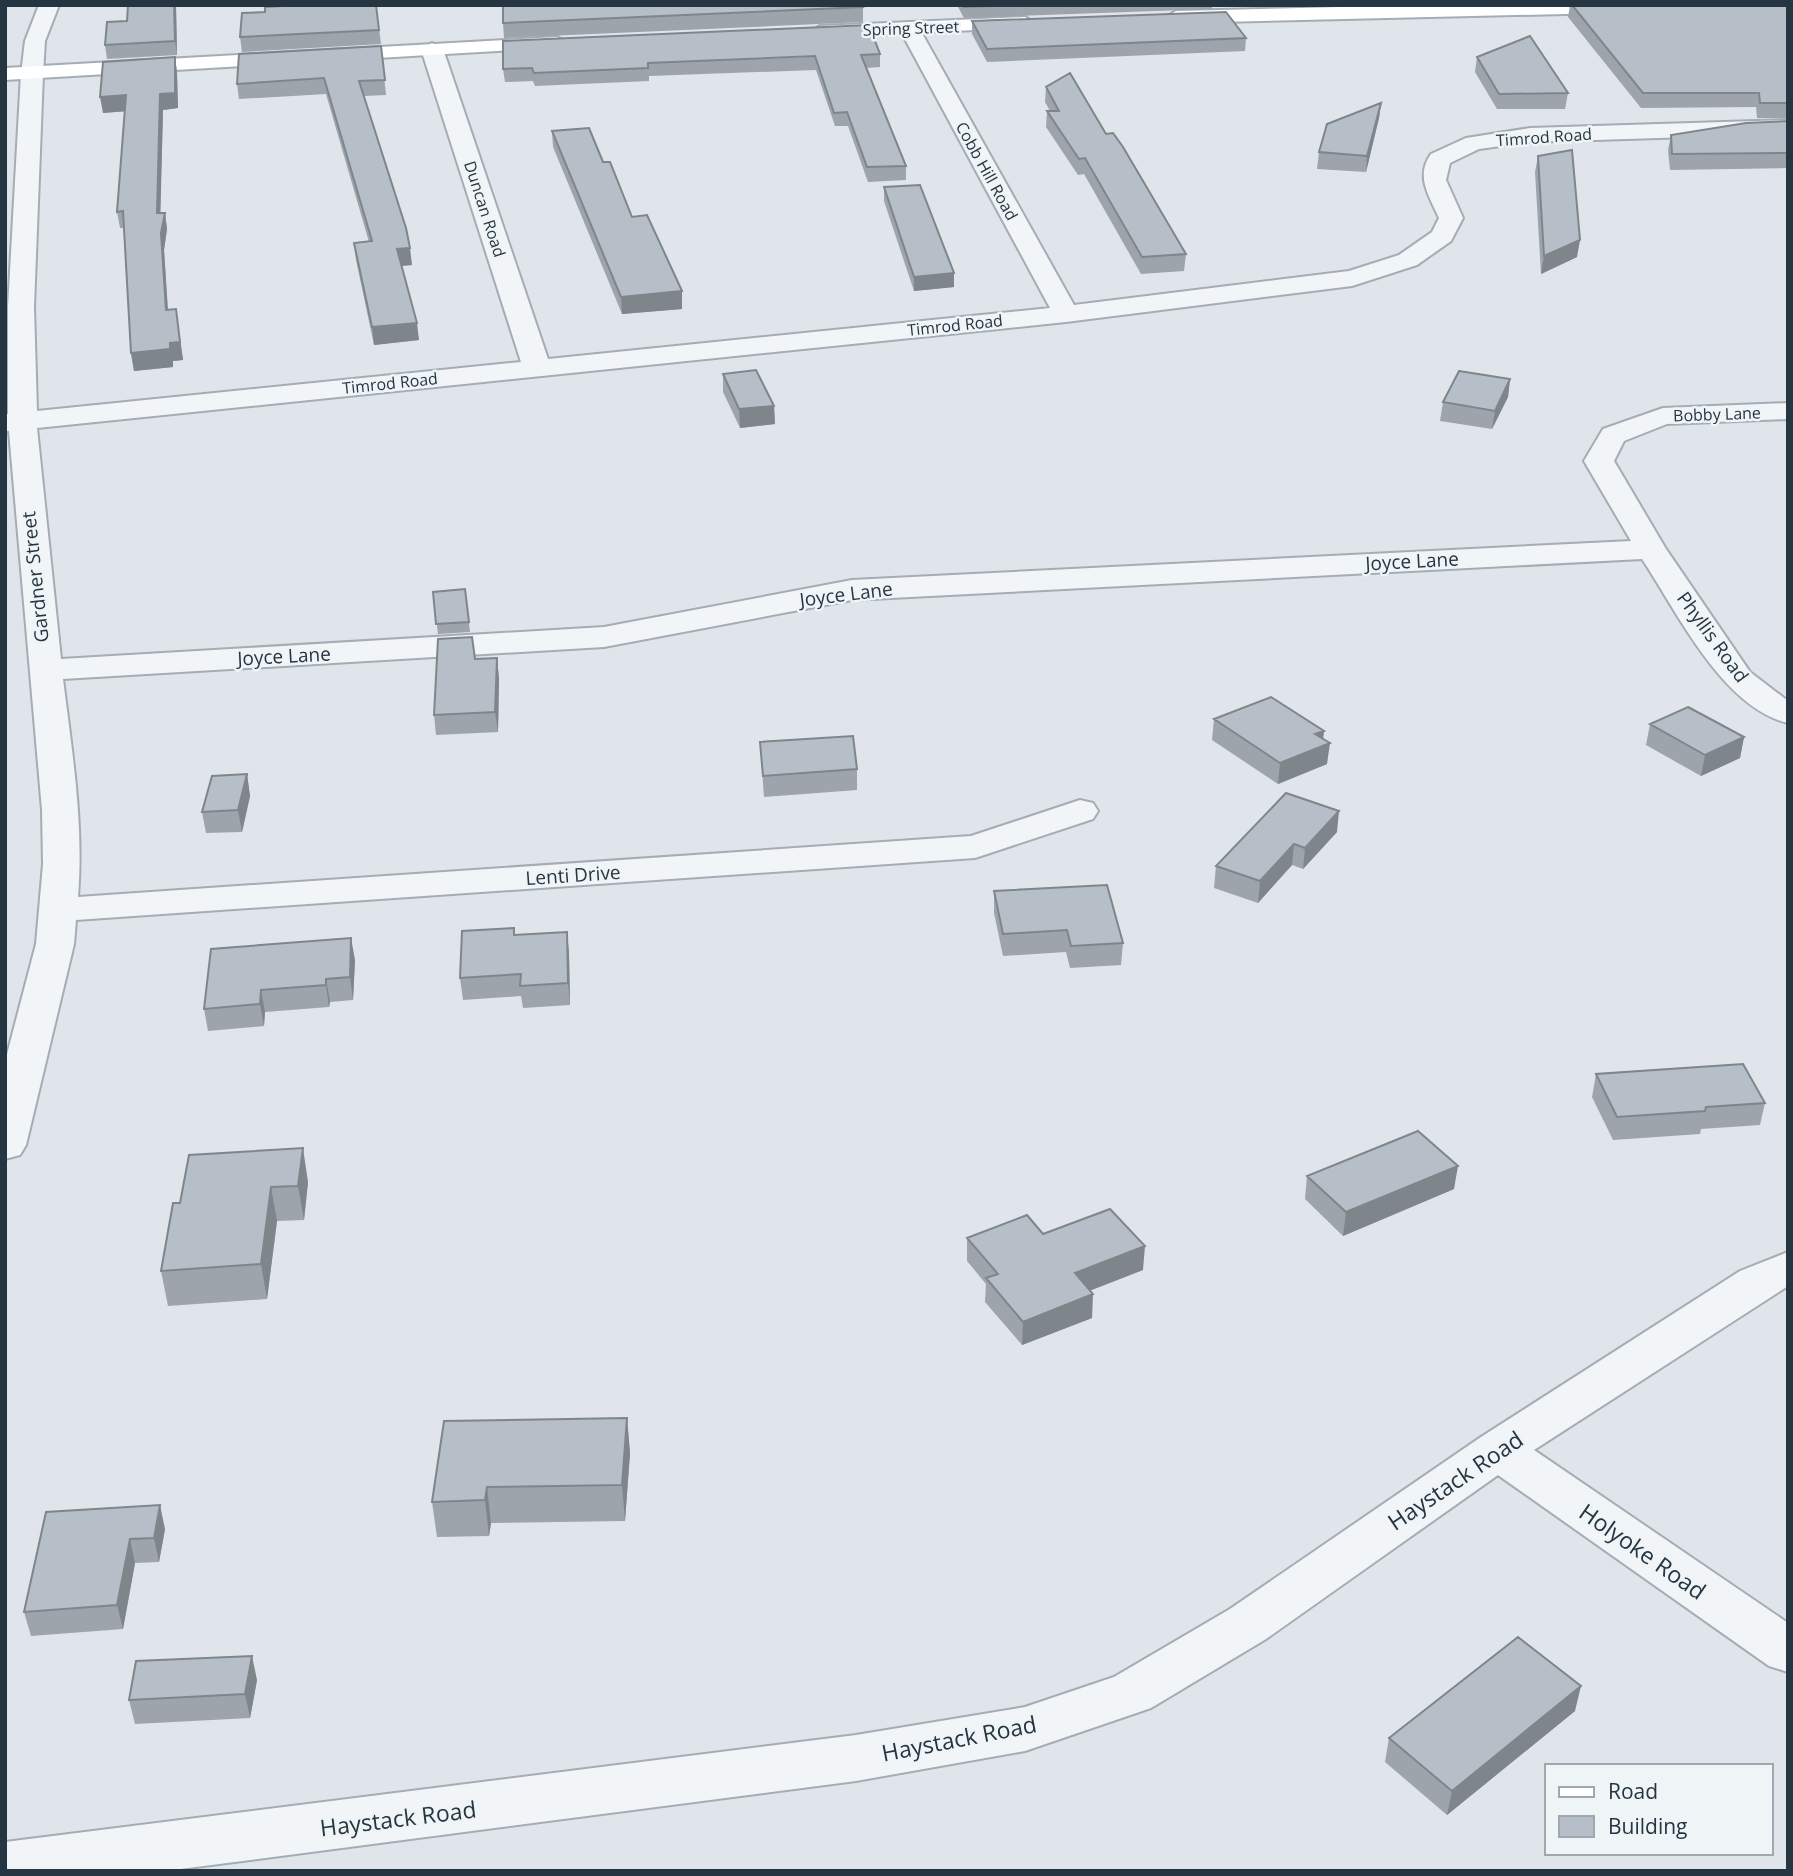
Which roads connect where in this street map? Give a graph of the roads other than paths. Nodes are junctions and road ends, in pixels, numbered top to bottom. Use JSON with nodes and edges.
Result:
{"nodes":[{"id":1,"x":49,"y":5,"type":"edge"},
{"id":2,"x":1692,"y":5,"type":"edge"},
{"id":3,"x":1149,"y":18,"type":"edge"},
{"id":4,"x":1042,"y":22,"type":"edge"},
{"id":5,"x":909,"y":28,"type":"junction"},
{"id":6,"x":798,"y":33,"type":"edge"},
{"id":7,"x":577,"y":42,"type":"edge"},
{"id":8,"x":432,"y":49,"type":"junction"},
{"id":9,"x":18,"y":74,"type":"edge"},
{"id":10,"x":1788,"y":127,"type":"edge"},
{"id":11,"x":1066,"y":314,"type":"junction"},
{"id":12,"x":537,"y":368,"type":"junction"},
{"id":13,"x":1788,"y":411,"type":"edge"},
{"id":14,"x":14,"y":423,"type":"edge"},
{"id":15,"x":1651,"y":549,"type":"junction"},
{"id":16,"x":45,"y":670,"type":"junction"},
{"id":17,"x":1788,"y":713,"type":"edge"},
{"id":18,"x":1080,"y":811,"type":"dead end"},
{"id":19,"x":60,"y":910,"type":"junction"},
{"id":20,"x":5,"y":1145,"type":"edge"},
{"id":21,"x":1788,"y":1267,"type":"edge"},
{"id":22,"x":1497,"y":1450,"type":"junction"},
{"id":23,"x":1788,"y":1651,"type":"edge"},
{"id":24,"x":5,"y":1867,"type":"edge"}],
"edges":[{"from":1,"to":9,"type":"street","name":"Gardner Street"},
{"from":2,"to":3,"type":"street"},
{"from":4,"to":5,"type":"street","name":"Spring Street"},
{"from":5,"to":6,"type":"street","name":"Spring Street"},
{"from":5,"to":11,"type":"street","name":"Cobb Hill Road"},
{"from":7,"to":8,"type":"street"},
{"from":8,"to":9,"type":"street"},
{"from":8,"to":12,"type":"street","name":"Duncan Road"},
{"from":9,"to":14,"type":"street","name":"Gardner Street"},
{"from":10,"to":11,"type":"street","name":"Timrod Road"},
{"from":11,"to":12,"type":"street","name":"Timrod Road"},
{"from":12,"to":14,"type":"street","name":"Timrod Road"},
{"from":13,"to":15,"type":"street","name":"Bobby Lane"},
{"from":14,"to":16,"type":"street","name":"Gardner Street"},
{"from":15,"to":16,"type":"street","name":"Joyce Lane"},
{"from":15,"to":17,"type":"street","name":"Phyllis Road"},
{"from":16,"to":19,"type":"street","name":"Gardner Street"},
{"from":18,"to":19,"type":"street","name":"Lenti Drive"},
{"from":19,"to":20,"type":"street","name":"Gardner Street"},
{"from":21,"to":22,"type":"street","name":"Haystack Road"},
{"from":22,"to":23,"type":"street","name":"Holyoke Road"},
{"from":22,"to":24,"type":"street","name":"Haystack Road"}]}
